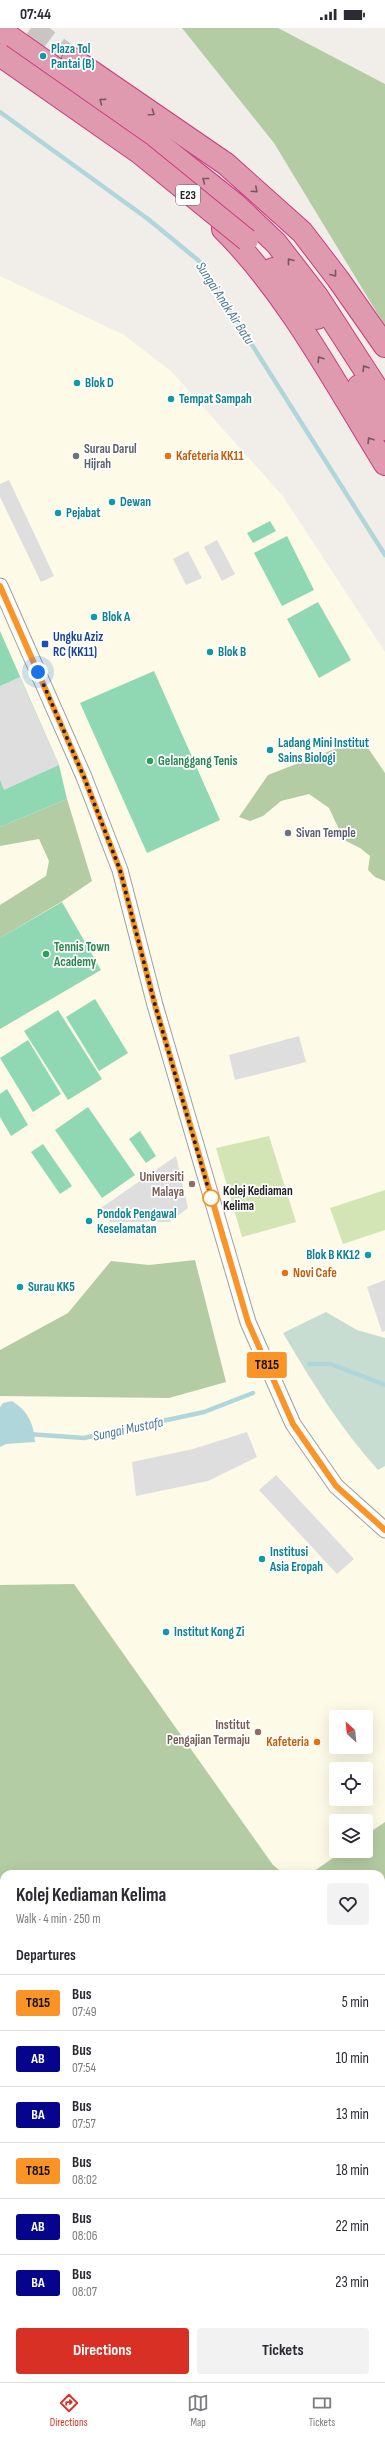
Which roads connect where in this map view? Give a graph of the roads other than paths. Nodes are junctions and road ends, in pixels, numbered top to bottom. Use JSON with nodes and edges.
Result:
{"nodes":[{"id":1,"x":0,"y":30,"type":"edge"},
{"id":2,"x":0,"y":47,"type":"edge"},
{"id":3,"x":0,"y":55,"type":"edge"},
{"id":4,"x":74,"y":59,"type":"tunnel mouth"},
{"id":5,"x":385,"y":346,"type":"edge"},
{"id":6,"x":385,"y":401,"type":"edge"},
{"id":7,"x":385,"y":429,"type":"edge"},
{"id":8,"x":385,"y":464,"type":"edge"},
{"id":9,"x":0,"y":586,"type":"edge"},
{"id":10,"x":385,"y":1530,"type":"edge"}],
"edges":[{"from":6,"to":1,"type":"highway","number":"E23","one_way":true},
{"from":8,"to":2,"type":"highway","number":"E23","one_way":true},
{"from":3,"to":7,"type":"highway","number":"E23","bridge":true},
{"from":4,"to":5,"type":"highway","one_way":true},
{"from":9,"to":10,"type":"street"}]}
